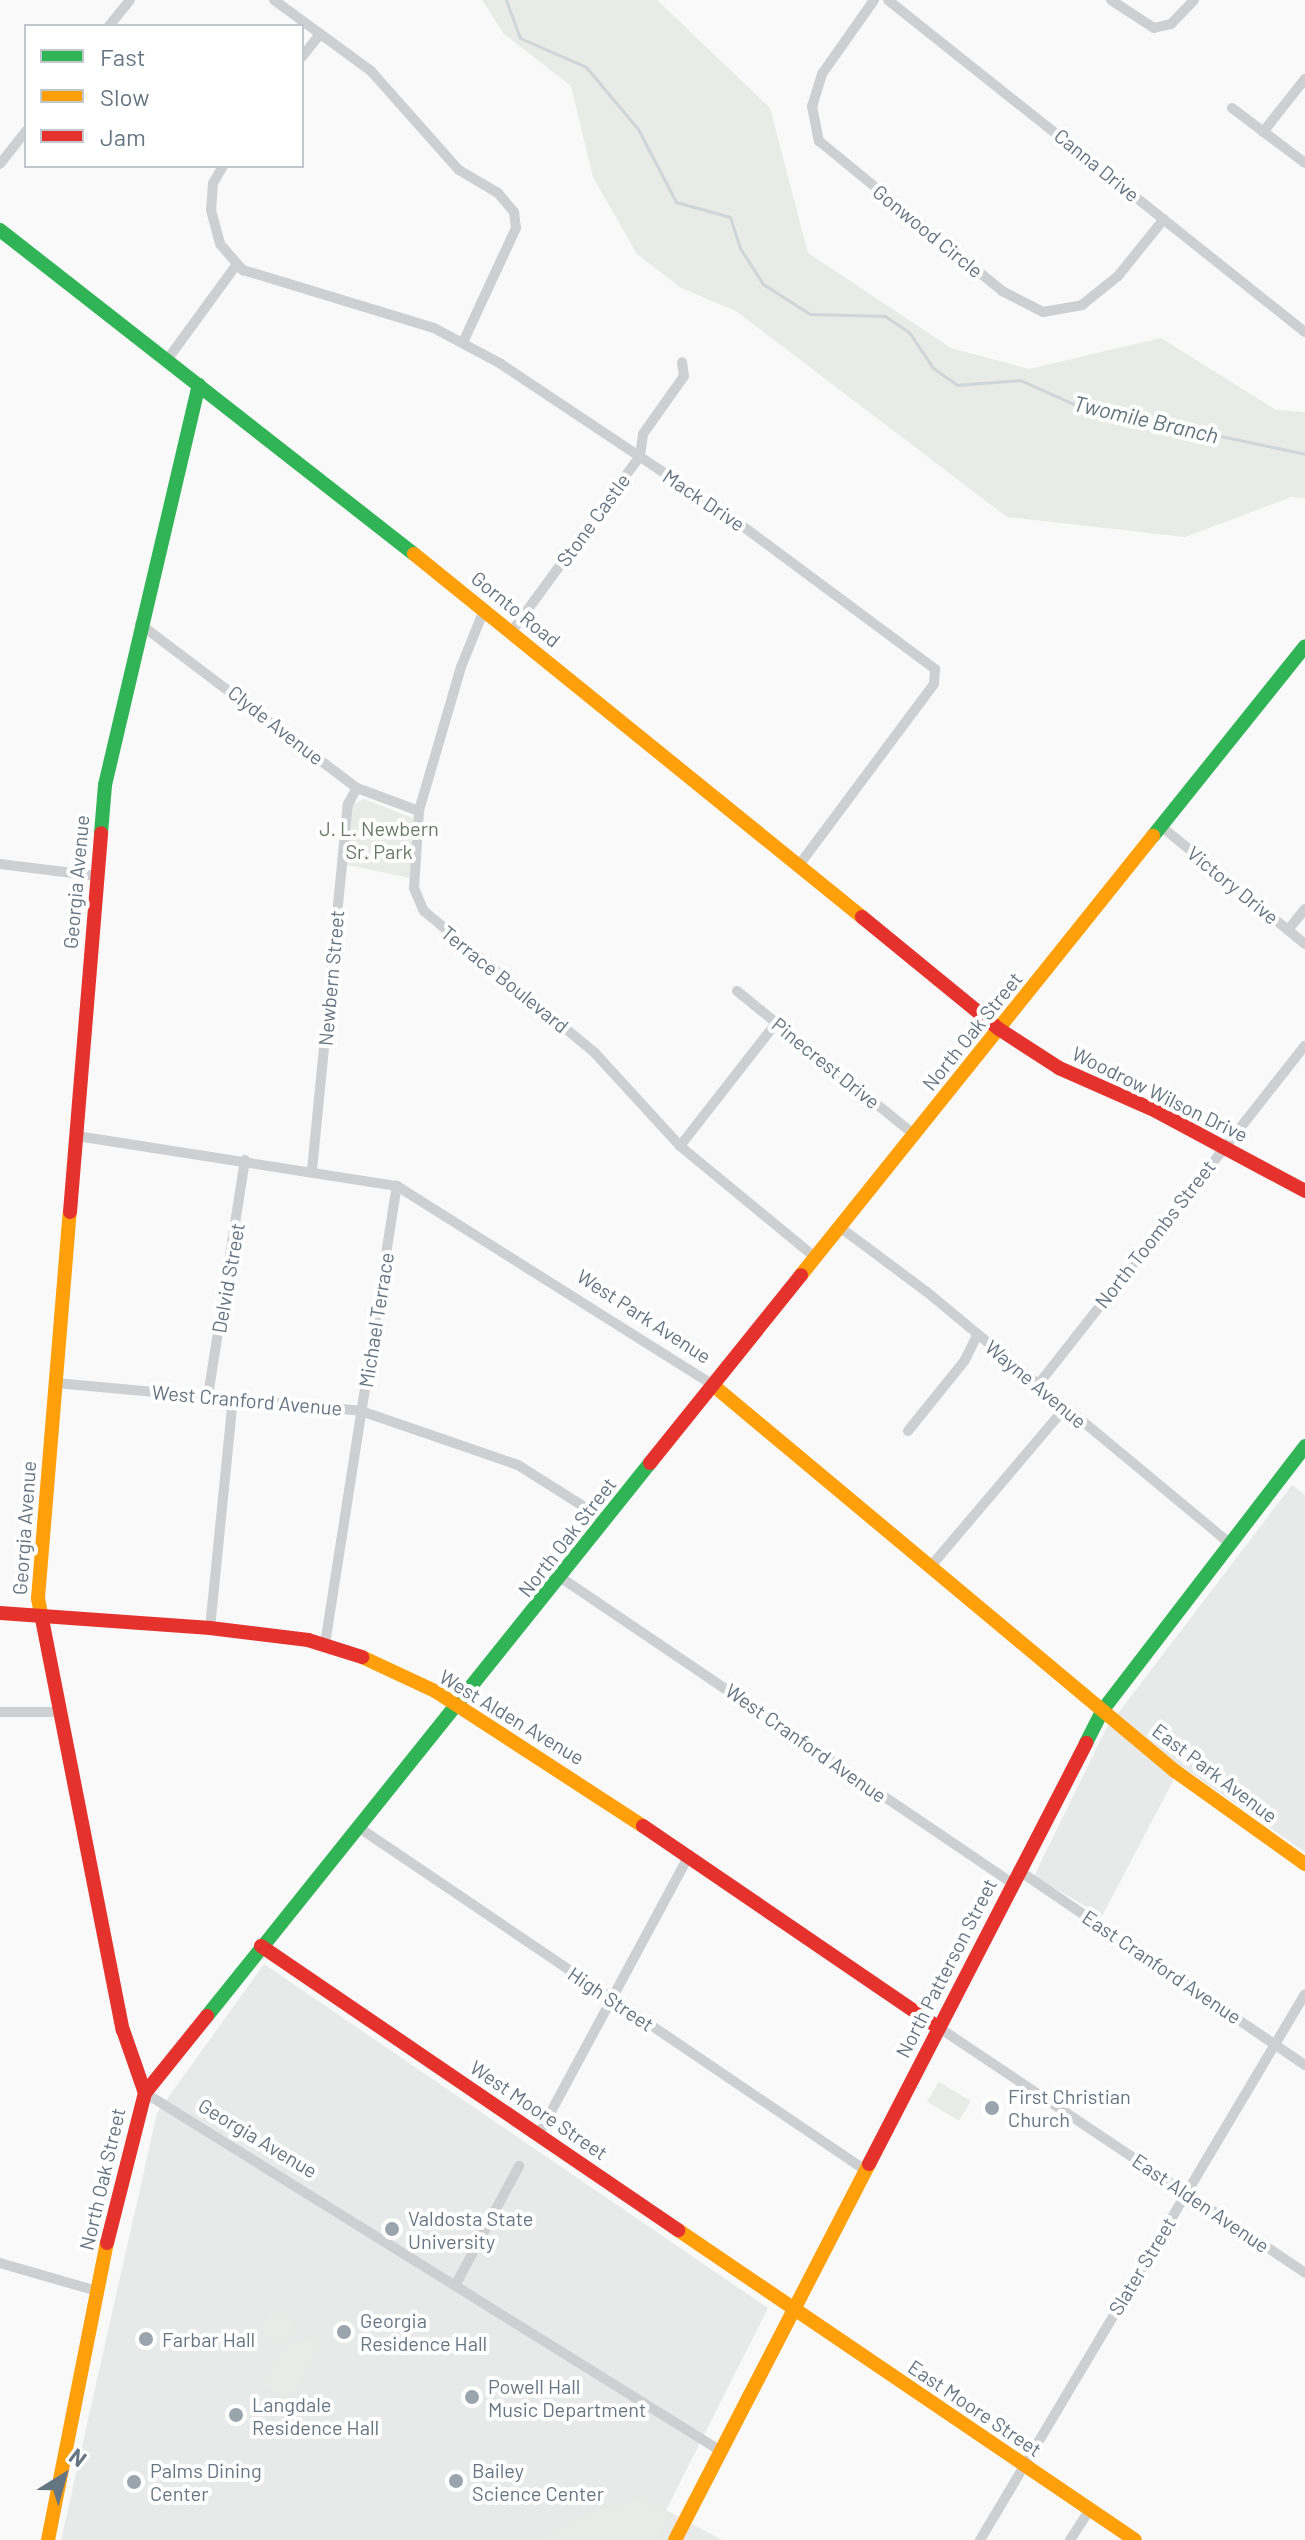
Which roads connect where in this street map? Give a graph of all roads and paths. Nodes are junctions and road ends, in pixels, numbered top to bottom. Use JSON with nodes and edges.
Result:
{"nodes":[{"id":1,"x":130,"y":0,"type":"edge"},
{"id":2,"x":274,"y":0,"type":"edge"},
{"id":3,"x":874,"y":0,"type":"edge"},
{"id":4,"x":888,"y":0,"type":"edge"},
{"id":5,"x":1111,"y":0,"type":"edge"},
{"id":6,"x":1194,"y":0,"type":"edge"},
{"id":7,"x":111,"y":24,"type":"edge"},
{"id":8,"x":320,"y":34,"type":"junction"},
{"id":9,"x":304,"y":54,"type":"edge"},
{"id":10,"x":1305,"y":79,"type":"edge"},
{"id":11,"x":1232,"y":108,"type":"dead end"},
{"id":12,"x":1263,"y":132,"type":"junction"},
{"id":13,"x":24,"y":134,"type":"edge"},
{"id":14,"x":1305,"y":163,"type":"edge"},
{"id":15,"x":0,"y":164,"type":"edge"},
{"id":16,"x":222,"y":168,"type":"edge"},
{"id":17,"x":1164,"y":219,"type":"junction"},
{"id":18,"x":0,"y":230,"type":"edge"},
{"id":19,"x":237,"y":264,"type":"junction"},
{"id":20,"x":1305,"y":332,"type":"edge"},
{"id":21,"x":463,"y":342,"type":"junction"},
{"id":22,"x":167,"y":360,"type":"junction"},
{"id":23,"x":682,"y":362,"type":"dead end"},
{"id":24,"x":199,"y":385,"type":"junction"},
{"id":25,"x":640,"y":456,"type":"junction"},
{"id":26,"x":484,"y":610,"type":"junction"},
{"id":27,"x":140,"y":624,"type":"junction"},
{"id":28,"x":512,"y":631,"type":"junction"},
{"id":29,"x":1305,"y":646,"type":"edge"},
{"id":30,"x":357,"y":788,"type":"junction"},
{"id":31,"x":419,"y":811,"type":"junction"},
{"id":32,"x":1162,"y":827,"type":"junction"},
{"id":33,"x":0,"y":864,"type":"edge"},
{"id":34,"x":799,"y":865,"type":"junction"},
{"id":35,"x":96,"y":876,"type":"junction"},
{"id":36,"x":1305,"y":909,"type":"edge"},
{"id":37,"x":1288,"y":930,"type":"junction"},
{"id":38,"x":1305,"y":944,"type":"edge"},
{"id":39,"x":737,"y":991,"type":"dead end"},
{"id":40,"x":777,"y":1022,"type":"junction"},
{"id":41,"x":999,"y":1029,"type":"junction"},
{"id":42,"x":1305,"y":1046,"type":"edge"},
{"id":43,"x":915,"y":1135,"type":"junction"},
{"id":44,"x":77,"y":1136,"type":"junction"},
{"id":45,"x":680,"y":1146,"type":"junction"},
{"id":46,"x":1223,"y":1147,"type":"junction"},
{"id":47,"x":245,"y":1160,"type":"junction"},
{"id":48,"x":312,"y":1170,"type":"junction"},
{"id":49,"x":397,"y":1186,"type":"junction"},
{"id":50,"x":1305,"y":1191,"type":"edge"},
{"id":51,"x":841,"y":1228,"type":"junction"},
{"id":52,"x":816,"y":1258,"type":"junction"},
{"id":53,"x":977,"y":1335,"type":"junction"},
{"id":54,"x":56,"y":1383,"type":"junction"},
{"id":55,"x":714,"y":1386,"type":"junction"},
{"id":56,"x":1037,"y":1386,"type":"junction"},
{"id":57,"x":208,"y":1396,"type":"junction"},
{"id":58,"x":233,"y":1399,"type":"junction"},
{"id":59,"x":1065,"y":1408,"type":"junction"},
{"id":60,"x":361,"y":1411,"type":"junction"},
{"id":61,"x":908,"y":1431,"type":"dead end"},
{"id":62,"x":1305,"y":1446,"type":"edge"},
{"id":63,"x":605,"y":1520,"type":"junction"},
{"id":64,"x":1229,"y":1543,"type":"junction"},
{"id":65,"x":931,"y":1566,"type":"junction"},
{"id":66,"x":560,"y":1577,"type":"junction"},
{"id":67,"x":0,"y":1613,"type":"edge"},
{"id":68,"x":41,"y":1616,"type":"junction"},
{"id":69,"x":210,"y":1628,"type":"junction"},
{"id":70,"x":325,"y":1644,"type":"junction"},
{"id":71,"x":460,"y":1705,"type":"junction"},
{"id":72,"x":1102,"y":1711,"type":"junction"},
{"id":73,"x":0,"y":1712,"type":"edge"},
{"id":74,"x":57,"y":1712,"type":"junction"},
{"id":75,"x":358,"y":1827,"type":"junction"},
{"id":76,"x":689,"y":1855,"type":"junction"},
{"id":77,"x":1305,"y":1864,"type":"edge"},
{"id":78,"x":1015,"y":1877,"type":"junction"},
{"id":79,"x":261,"y":1946,"type":"junction"},
{"id":80,"x":1305,"y":1994,"type":"edge"},
{"id":81,"x":615,"y":2001,"type":"junction"},
{"id":82,"x":938,"y":2027,"type":"junction"},
{"id":83,"x":1275,"y":2044,"type":"junction"},
{"id":84,"x":1305,"y":2065,"type":"edge"},
{"id":85,"x":145,"y":2093,"type":"junction"},
{"id":86,"x":539,"y":2134,"type":"junction"},
{"id":87,"x":519,"y":2166,"type":"dead end"},
{"id":88,"x":865,"y":2170,"type":"junction"},
{"id":89,"x":1186,"y":2193,"type":"junction"},
{"id":90,"x":0,"y":2263,"type":"edge"},
{"id":91,"x":1305,"y":2273,"type":"edge"},
{"id":92,"x":456,"y":2284,"type":"junction"},
{"id":93,"x":97,"y":2291,"type":"junction"},
{"id":94,"x":794,"y":2308,"type":"junction"},
{"id":95,"x":721,"y":2451,"type":"junction"},
{"id":96,"x":1024,"y":2466,"type":"junction"},
{"id":97,"x":1090,"y":2509,"type":"junction"},
{"id":98,"x":48,"y":2540,"type":"edge"},
{"id":99,"x":675,"y":2540,"type":"edge"},
{"id":100,"x":980,"y":2540,"type":"edge"},
{"id":101,"x":1070,"y":2540,"type":"edge"},
{"id":102,"x":1135,"y":2540,"type":"edge"}],
"edges":[{"from":1,"to":7,"type":"street"},
{"from":2,"to":8,"type":"street"},
{"from":3,"to":17,"type":"street","name":"Gonwood Circle"},
{"from":4,"to":17,"type":"street","name":"Canna Drive"},
{"from":5,"to":6,"type":"street"},
{"from":8,"to":9,"type":"street"},
{"from":8,"to":21,"type":"street"},
{"from":10,"to":12,"type":"street"},
{"from":11,"to":12,"type":"street"},
{"from":12,"to":14,"type":"street"},
{"from":13,"to":15,"type":"street"},
{"from":16,"to":19,"type":"street"},
{"from":17,"to":20,"type":"street","name":"Canna Drive"},
{"from":18,"to":22,"type":"street","name":"Gornto Road"},
{"from":19,"to":21,"type":"street","name":"Mack Drive"},
{"from":19,"to":22,"type":"street"},
{"from":21,"to":25,"type":"street","name":"Mack Drive"},
{"from":22,"to":24,"type":"street","name":"Gornto Road"},
{"from":23,"to":25,"type":"street","name":"Stone Castle"},
{"from":24,"to":26,"type":"street","name":"Gornto Road"},
{"from":24,"to":27,"type":"street","name":"Georgia Avenue"},
{"from":25,"to":28,"type":"street","name":"Stone Castle"},
{"from":25,"to":34,"type":"street","name":"Mack Drive"},
{"from":26,"to":28,"type":"street","name":"Gornto Road"},
{"from":26,"to":31,"type":"street","name":"Terrace Boulevard"},
{"from":27,"to":30,"type":"street","name":"Clyde Avenue"},
{"from":27,"to":35,"type":"street","name":"Georgia Avenue"},
{"from":28,"to":34,"type":"street","name":"Gornto Road"},
{"from":29,"to":32,"type":"street","name":"North Oak Street"},
{"from":30,"to":31,"type":"street","name":"Clyde Avenue"},
{"from":30,"to":48,"type":"street","name":"Newbern Street"},
{"from":31,"to":45,"type":"street","name":"Terrace Boulevard"},
{"from":32,"to":37,"type":"street","name":"Victory Drive"},
{"from":32,"to":41,"type":"street","name":"North Oak Street"},
{"from":33,"to":35,"type":"street"},
{"from":34,"to":41,"type":"street","name":"Gornto Road"},
{"from":35,"to":44,"type":"street","name":"Georgia Avenue"},
{"from":36,"to":37,"type":"street"},
{"from":37,"to":38,"type":"street","name":"Victory Drive"},
{"from":39,"to":40,"type":"street","name":"Pinecrest Drive"},
{"from":40,"to":43,"type":"street","name":"Pinecrest Drive"},
{"from":40,"to":45,"type":"street"},
{"from":41,"to":43,"type":"street","name":"North Oak Street"},
{"from":41,"to":46,"type":"street","name":"Woodrow Wilson Drive"},
{"from":42,"to":46,"type":"street","name":"North Toombs Street"},
{"from":43,"to":51,"type":"street","name":"North Oak Street"},
{"from":44,"to":47,"type":"street","name":"West Park Avenue"},
{"from":44,"to":54,"type":"street","name":"Georgia Avenue"},
{"from":45,"to":52,"type":"street","name":"Terrace Boulevard"},
{"from":46,"to":50,"type":"street","name":"Woodrow Wilson Drive"},
{"from":46,"to":56,"type":"street","name":"North Toombs Street"},
{"from":47,"to":48,"type":"street","name":"West Park Avenue"},
{"from":47,"to":57,"type":"street","name":"Delvid Street"},
{"from":48,"to":49,"type":"street","name":"West Park Avenue"},
{"from":49,"to":55,"type":"street","name":"West Park Avenue"},
{"from":49,"to":60,"type":"street","name":"Michael Terrace"},
{"from":51,"to":52,"type":"street","name":"North Oak Street"},
{"from":51,"to":53,"type":"street","name":"Wayne Avenue"},
{"from":52,"to":55,"type":"street","name":"North Oak Street"},
{"from":53,"to":56,"type":"street","name":"Wayne Avenue"},
{"from":53,"to":61,"type":"street"},
{"from":54,"to":57,"type":"street","name":"West Cranford Avenue"},
{"from":54,"to":68,"type":"street","name":"Georgia Avenue"},
{"from":55,"to":63,"type":"street","name":"North Oak Street"},
{"from":55,"to":65,"type":"street","name":"West Park Avenue"},
{"from":56,"to":59,"type":"street","name":"Wayne Avenue"},
{"from":57,"to":58,"type":"street","name":"West Cranford Avenue"},
{"from":58,"to":60,"type":"street","name":"West Cranford Avenue"},
{"from":58,"to":69,"type":"street"},
{"from":59,"to":64,"type":"street","name":"Wayne Avenue"},
{"from":59,"to":65,"type":"street"},
{"from":60,"to":63,"type":"street","name":"West Cranford Avenue"},
{"from":60,"to":70,"type":"street","name":"Michael Terrace"},
{"from":62,"to":64,"type":"street","name":"North Patterson Street"},
{"from":63,"to":66,"type":"street","name":"North Oak Street"},
{"from":64,"to":72,"type":"street","name":"North Patterson Street"},
{"from":65,"to":72,"type":"street","name":"West Park Avenue"},
{"from":66,"to":71,"type":"street","name":"North Oak Street"},
{"from":66,"to":78,"type":"street","name":"West Cranford Avenue"},
{"from":67,"to":68,"type":"street","name":"West Alden Avenue"},
{"from":68,"to":69,"type":"street","name":"West Alden Avenue"},
{"from":68,"to":74,"type":"street","name":"Georgia Avenue"},
{"from":69,"to":70,"type":"street","name":"West Alden Avenue"},
{"from":70,"to":71,"type":"street","name":"West Alden Avenue"},
{"from":71,"to":75,"type":"street","name":"North Oak Street"},
{"from":71,"to":76,"type":"street","name":"West Alden Avenue"},
{"from":72,"to":77,"type":"street","name":"East Park Avenue"},
{"from":72,"to":78,"type":"street","name":"North Patterson Street"},
{"from":73,"to":74,"type":"street"},
{"from":74,"to":85,"type":"street","name":"Georgia Avenue"},
{"from":75,"to":79,"type":"street","name":"North Oak Street"},
{"from":75,"to":81,"type":"street","name":"High Street"},
{"from":76,"to":81,"type":"street"},
{"from":76,"to":82,"type":"street","name":"West Alden Avenue"},
{"from":78,"to":82,"type":"street","name":"North Patterson Street"},
{"from":78,"to":83,"type":"street","name":"East Cranford Avenue"},
{"from":79,"to":85,"type":"street","name":"North Oak Street"},
{"from":79,"to":86,"type":"street","name":"West Moore Street"},
{"from":80,"to":83,"type":"street","name":"Slater Street"},
{"from":81,"to":86,"type":"street"},
{"from":81,"to":88,"type":"street","name":"High Street"},
{"from":82,"to":88,"type":"street","name":"North Patterson Street"},
{"from":82,"to":89,"type":"street","name":"East Alden Avenue"},
{"from":83,"to":84,"type":"street","name":"East Cranford Avenue"},
{"from":83,"to":89,"type":"street","name":"Slater Street"},
{"from":85,"to":92,"type":"street","name":"Georgia Avenue"},
{"from":85,"to":93,"type":"street","name":"North Oak Street"},
{"from":86,"to":94,"type":"street","name":"West Moore Street"},
{"from":87,"to":92,"type":"street"},
{"from":88,"to":94,"type":"street","name":"North Patterson Street"},
{"from":89,"to":91,"type":"street","name":"East Alden Avenue"},
{"from":89,"to":96,"type":"street","name":"Slater Street"},
{"from":90,"to":93,"type":"street"},
{"from":92,"to":95,"type":"street","name":"Georgia Avenue"},
{"from":93,"to":98,"type":"street","name":"North Oak Street"},
{"from":94,"to":95,"type":"street","name":"North Patterson Street"},
{"from":94,"to":96,"type":"street","name":"East Moore Street"},
{"from":95,"to":99,"type":"street","name":"North Patterson Street"},
{"from":96,"to":97,"type":"street","name":"East Moore Street"},
{"from":96,"to":100,"type":"street","name":"Slater Street"},
{"from":97,"to":101,"type":"street"},
{"from":97,"to":102,"type":"street","name":"East Moore Street"}]}
